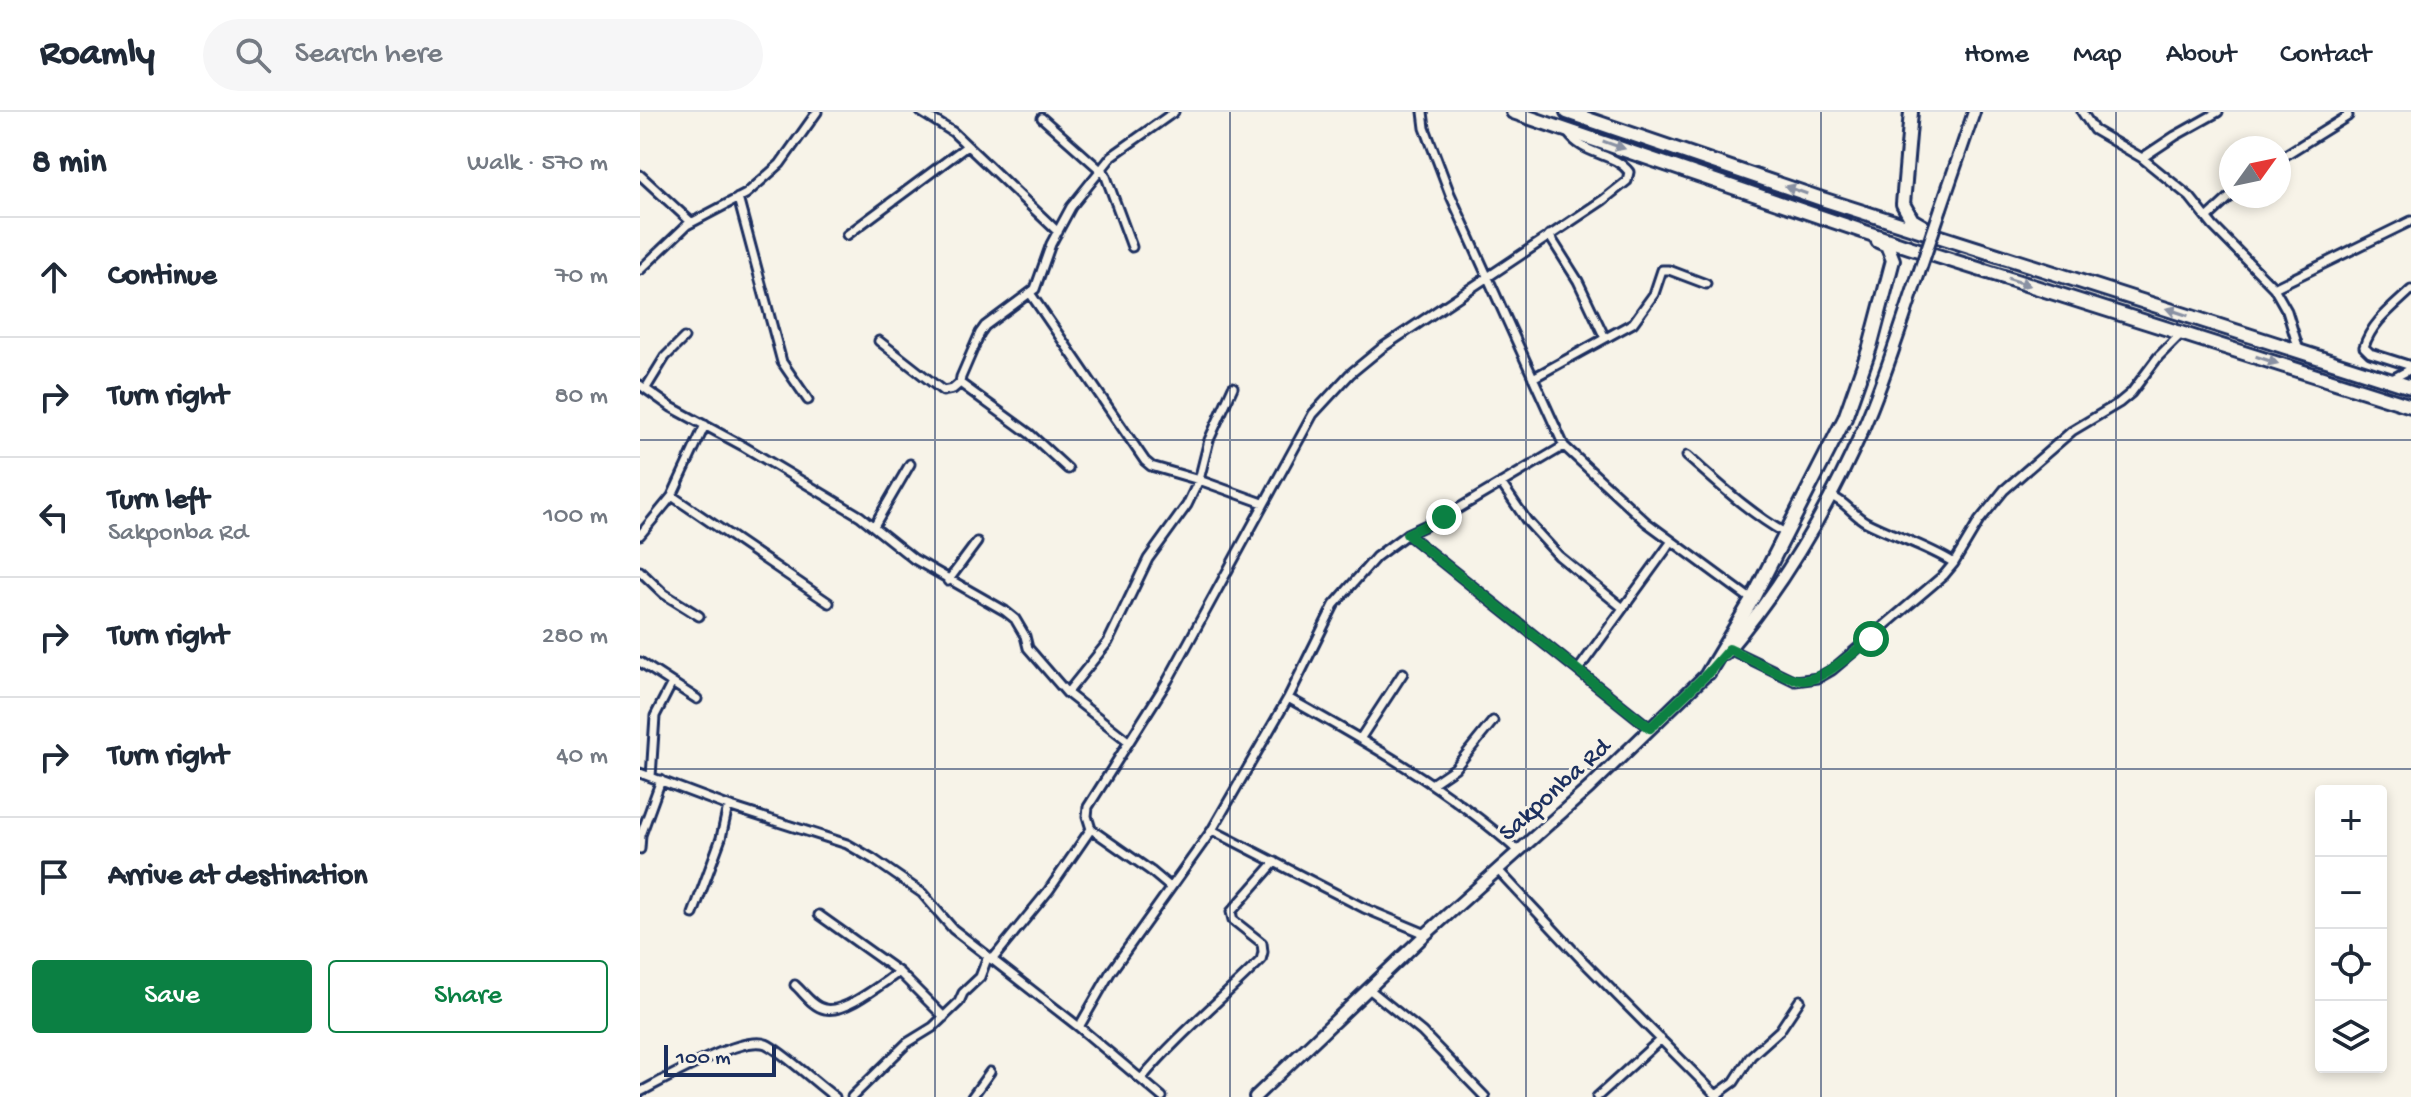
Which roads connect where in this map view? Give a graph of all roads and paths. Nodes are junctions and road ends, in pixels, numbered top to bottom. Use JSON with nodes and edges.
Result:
{"nodes":[{"id":1,"x":817,"y":112,"type":"edge"},
{"id":2,"x":921,"y":112,"type":"edge"},
{"id":3,"x":1174,"y":112,"type":"edge"},
{"id":4,"x":1423,"y":112,"type":"edge"},
{"id":5,"x":1513,"y":112,"type":"edge"},
{"id":6,"x":1567,"y":112,"type":"edge"},
{"id":7,"x":1911,"y":112,"type":"edge"},
{"id":8,"x":1974,"y":112,"type":"edge"},
{"id":9,"x":2082,"y":112,"type":"edge"},
{"id":10,"x":2218,"y":112,"type":"edge"},
{"id":11,"x":2350,"y":113,"type":"edge"},
{"id":12,"x":1042,"y":118,"type":"dead end"},
{"id":13,"x":1564,"y":128,"type":"junction"},
{"id":14,"x":967,"y":146,"type":"junction"},
{"id":15,"x":2291,"y":151,"type":"edge"},
{"id":16,"x":2142,"y":158,"type":"junction"},
{"id":17,"x":1101,"y":170,"type":"junction"},
{"id":18,"x":640,"y":175,"type":"edge"},
{"id":19,"x":738,"y":198,"type":"junction"},
{"id":20,"x":1903,"y":204,"type":"junction"},
{"id":21,"x":1844,"y":206,"type":"junction"},
{"id":22,"x":2219,"y":207,"type":"edge"},
{"id":23,"x":2207,"y":218,"type":"junction"},
{"id":24,"x":1834,"y":221,"type":"junction"},
{"id":25,"x":691,"y":222,"type":"junction"},
{"id":26,"x":2408,"y":222,"type":"edge"},
{"id":27,"x":1058,"y":232,"type":"junction"},
{"id":28,"x":2411,"y":234,"type":"edge"},
{"id":29,"x":847,"y":235,"type":"dead end"},
{"id":30,"x":1549,"y":235,"type":"junction"},
{"id":31,"x":1132,"y":247,"type":"dead end"},
{"id":32,"x":1985,"y":251,"type":"junction"},
{"id":33,"x":1893,"y":260,"type":"junction"},
{"id":34,"x":640,"y":270,"type":"edge"},
{"id":35,"x":1987,"y":271,"type":"junction"},
{"id":36,"x":1486,"y":276,"type":"junction"},
{"id":37,"x":1706,"y":284,"type":"dead end"},
{"id":38,"x":2274,"y":288,"type":"junction"},
{"id":39,"x":2411,"y":290,"type":"edge"},
{"id":40,"x":1030,"y":293,"type":"junction"},
{"id":41,"x":2182,"y":333,"type":"junction"},
{"id":42,"x":684,"y":338,"type":"dead end"},
{"id":43,"x":1605,"y":338,"type":"junction"},
{"id":44,"x":879,"y":341,"type":"dead end"},
{"id":45,"x":2299,"y":350,"type":"junction"},
{"id":46,"x":2411,"y":367,"type":"edge"},
{"id":47,"x":1533,"y":378,"type":"junction"},
{"id":48,"x":2390,"y":380,"type":"junction"},
{"id":49,"x":960,"y":383,"type":"junction"},
{"id":50,"x":643,"y":387,"type":"edge"},
{"id":51,"x":1233,"y":387,"type":"dead end"},
{"id":52,"x":2411,"y":387,"type":"edge"},
{"id":53,"x":808,"y":400,"type":"dead end"},
{"id":54,"x":2411,"y":406,"type":"edge"},
{"id":55,"x":705,"y":425,"type":"junction"},
{"id":56,"x":1564,"y":446,"type":"junction"},
{"id":57,"x":1687,"y":456,"type":"dead end"},
{"id":58,"x":910,"y":464,"type":"dead end"},
{"id":59,"x":1068,"y":469,"type":"dead end"},
{"id":60,"x":1199,"y":480,"type":"junction"},
{"id":61,"x":1501,"y":483,"type":"junction"},
{"id":62,"x":672,"y":496,"type":"junction"},
{"id":63,"x":1831,"y":496,"type":"junction"},
{"id":64,"x":1263,"y":503,"type":"junction"},
{"id":65,"x":874,"y":526,"type":"junction"},
{"id":66,"x":1785,"y":533,"type":"junction"},
{"id":67,"x":1407,"y":534,"type":"junction"},
{"id":68,"x":640,"y":535,"type":"edge"},
{"id":69,"x":1672,"y":541,"type":"junction"},
{"id":70,"x":977,"y":542,"type":"dead end"},
{"id":71,"x":1954,"y":563,"type":"junction"},
{"id":72,"x":640,"y":571,"type":"edge"},
{"id":73,"x":948,"y":581,"type":"junction"},
{"id":74,"x":1752,"y":600,"type":"junction"},
{"id":75,"x":829,"y":603,"type":"dead end"},
{"id":76,"x":1623,"y":608,"type":"junction"},
{"id":77,"x":699,"y":616,"type":"dead end"},
{"id":78,"x":1729,"y":649,"type":"junction"},
{"id":79,"x":640,"y":662,"type":"edge"},
{"id":80,"x":1578,"y":670,"type":"junction"},
{"id":81,"x":1403,"y":673,"type":"dead end"},
{"id":82,"x":1708,"y":673,"type":"junction"},
{"id":83,"x":672,"y":683,"type":"junction"},
{"id":84,"x":1067,"y":693,"type":"junction"},
{"id":85,"x":1288,"y":698,"type":"junction"},
{"id":86,"x":697,"y":699,"type":"dead end"},
{"id":87,"x":1493,"y":721,"type":"dead end"},
{"id":88,"x":1650,"y":728,"type":"junction"},
{"id":89,"x":1360,"y":739,"type":"junction"},
{"id":90,"x":1128,"y":741,"type":"junction"},
{"id":91,"x":640,"y":773,"type":"edge"},
{"id":92,"x":651,"y":777,"type":"junction"},
{"id":93,"x":661,"y":780,"type":"junction"},
{"id":94,"x":1433,"y":783,"type":"junction"},
{"id":95,"x":728,"y":806,"type":"junction"},
{"id":96,"x":1091,"y":829,"type":"junction"},
{"id":97,"x":1212,"y":830,"type":"junction"},
{"id":98,"x":640,"y":849,"type":"edge"},
{"id":99,"x":1518,"y":851,"type":"junction"},
{"id":100,"x":1275,"y":862,"type":"junction"},
{"id":101,"x":1497,"y":869,"type":"junction"},
{"id":102,"x":1170,"y":887,"type":"junction"},
{"id":103,"x":693,"y":914,"type":"dead end"},
{"id":104,"x":819,"y":915,"type":"dead end"},
{"id":105,"x":1426,"y":934,"type":"junction"},
{"id":106,"x":990,"y":958,"type":"junction"},
{"id":107,"x":899,"y":972,"type":"junction"},
{"id":108,"x":795,"y":985,"type":"dead end"},
{"id":109,"x":1369,"y":989,"type":"junction"},
{"id":110,"x":1800,"y":1000,"type":"dead end"},
{"id":111,"x":944,"y":1017,"type":"junction"},
{"id":112,"x":1079,"y":1027,"type":"junction"},
{"id":113,"x":1661,"y":1039,"type":"junction"},
{"id":114,"x":990,"y":1072,"type":"dead end"},
{"id":115,"x":1141,"y":1079,"type":"junction"},
{"id":116,"x":640,"y":1092,"type":"edge"},
{"id":117,"x":1717,"y":1096,"type":"edge"},
{"id":118,"x":835,"y":1097,"type":"edge"},
{"id":119,"x":852,"y":1097,"type":"edge"},
{"id":120,"x":972,"y":1097,"type":"edge"},
{"id":121,"x":1162,"y":1097,"type":"edge"},
{"id":122,"x":1255,"y":1097,"type":"edge"},
{"id":123,"x":1485,"y":1097,"type":"edge"},
{"id":124,"x":1598,"y":1097,"type":"edge"}],
"edges":[{"from":1,"to":19,"type":"street"},
{"from":2,"to":14,"type":"street"},
{"from":3,"to":17,"type":"street"},
{"from":4,"to":36,"type":"street"},
{"from":5,"to":13,"type":"highway"},
{"from":21,"to":6,"type":"highway","one_way":true},
{"from":7,"to":20,"type":"highway"},
{"from":8,"to":63,"type":"main road","name":"Sakponba Rd","bridge":true},
{"from":9,"to":16,"type":"street"},
{"from":10,"to":16,"type":"street"},
{"from":11,"to":15,"type":"street"},
{"from":12,"to":17,"type":"street"},
{"from":13,"to":24,"type":"highway","one_way":true},
{"from":13,"to":30,"type":"street"},
{"from":14,"to":27,"type":"street"},
{"from":14,"to":29,"type":"street"},
{"from":16,"to":23,"type":"street"},
{"from":17,"to":27,"type":"street"},
{"from":17,"to":31,"type":"street"},
{"from":18,"to":25,"type":"street"},
{"from":19,"to":25,"type":"street"},
{"from":19,"to":53,"type":"street"},
{"from":20,"to":21,"type":"highway"},
{"from":20,"to":32,"type":"highway"},
{"from":21,"to":32,"type":"highway"},
{"from":22,"to":23,"type":"street"},
{"from":23,"to":38,"type":"street"},
{"from":24,"to":33,"type":"highway"},
{"from":24,"to":35,"type":"highway"},
{"from":25,"to":34,"type":"street"},
{"from":26,"to":28,"type":"street"},
{"from":26,"to":38,"type":"street"},
{"from":27,"to":40,"type":"street"},
{"from":30,"to":36,"type":"street"},
{"from":30,"to":43,"type":"street"},
{"from":45,"to":32,"type":"highway","one_way":true},
{"from":33,"to":35,"type":"highway"},
{"from":33,"to":66,"type":"highway"},
{"from":35,"to":41,"type":"highway","one_way":true},
{"from":36,"to":47,"type":"street"},
{"from":36,"to":64,"type":"street"},
{"from":37,"to":43,"type":"street"},
{"from":38,"to":45,"type":"street"},
{"from":39,"to":46,"type":"street"},
{"from":40,"to":49,"type":"street"},
{"from":40,"to":60,"type":"street"},
{"from":41,"to":54,"type":"highway","one_way":true},
{"from":41,"to":71,"type":"street"},
{"from":42,"to":50,"type":"street"},
{"from":43,"to":47,"type":"street"},
{"from":44,"to":49,"type":"street"},
{"from":45,"to":48,"type":"highway"},
{"from":46,"to":48,"type":"street"},
{"from":47,"to":56,"type":"street"},
{"from":48,"to":52,"type":"highway"},
{"from":49,"to":59,"type":"street"},
{"from":50,"to":55,"type":"street"},
{"from":51,"to":60,"type":"street"},
{"from":55,"to":62,"type":"street"},
{"from":55,"to":65,"type":"street"},
{"from":56,"to":61,"type":"street"},
{"from":56,"to":69,"type":"street"},
{"from":57,"to":66,"type":"street"},
{"from":58,"to":65,"type":"street"},
{"from":60,"to":64,"type":"street"},
{"from":60,"to":84,"type":"street"},
{"from":61,"to":67,"type":"street"},
{"from":61,"to":76,"type":"street"},
{"from":62,"to":68,"type":"street"},
{"from":62,"to":75,"type":"street"},
{"from":63,"to":71,"type":"street"},
{"from":63,"to":78,"type":"main road","name":"Sakponba Rd"},
{"from":64,"to":90,"type":"street"},
{"from":65,"to":73,"type":"street"},
{"from":66,"to":74,"type":"highway"},
{"from":67,"to":80,"type":"street"},
{"from":67,"to":85,"type":"street"},
{"from":69,"to":74,"type":"street"},
{"from":69,"to":76,"type":"street"},
{"from":70,"to":73,"type":"street"},
{"from":71,"to":78,"type":"street"},
{"from":72,"to":77,"type":"street"},
{"from":73,"to":84,"type":"street"},
{"from":74,"to":82,"type":"highway"},
{"from":76,"to":80,"type":"street"},
{"from":78,"to":82,"type":"main road","name":"Sakponba Rd"},
{"from":79,"to":83,"type":"street"},
{"from":80,"to":88,"type":"street"},
{"from":81,"to":89,"type":"street"},
{"from":82,"to":88,"type":"main road","name":"Sakponba Rd"},
{"from":83,"to":86,"type":"street"},
{"from":83,"to":92,"type":"street"},
{"from":84,"to":90,"type":"street"},
{"from":85,"to":89,"type":"street"},
{"from":85,"to":97,"type":"street"},
{"from":87,"to":94,"type":"street"},
{"from":88,"to":99,"type":"main road","name":"Sakponba Rd"},
{"from":89,"to":94,"type":"street"},
{"from":90,"to":96,"type":"street"},
{"from":91,"to":92,"type":"street"},
{"from":92,"to":93,"type":"street"},
{"from":93,"to":95,"type":"street"},
{"from":93,"to":98,"type":"street"},
{"from":94,"to":99,"type":"street"},
{"from":95,"to":103,"type":"street"},
{"from":95,"to":106,"type":"street"},
{"from":96,"to":102,"type":"street"},
{"from":96,"to":106,"type":"street"},
{"from":97,"to":100,"type":"street"},
{"from":97,"to":102,"type":"street"},
{"from":99,"to":101,"type":"main road","name":"Sakponba Rd"},
{"from":100,"to":105,"type":"street"},
{"from":100,"to":115,"type":"street"},
{"from":101,"to":105,"type":"main road","name":"Sakponba Rd"},
{"from":101,"to":113,"type":"street"},
{"from":102,"to":112,"type":"street"},
{"from":104,"to":107,"type":"street"},
{"from":105,"to":109,"type":"main road","name":"Sakponba Rd"},
{"from":106,"to":111,"type":"street"},
{"from":106,"to":112,"type":"street"},
{"from":107,"to":108,"type":"street"},
{"from":107,"to":111,"type":"street"},
{"from":109,"to":122,"type":"main road","name":"Sakponba Rd"},
{"from":109,"to":123,"type":"street"},
{"from":110,"to":117,"type":"street"},
{"from":111,"to":119,"type":"street"},
{"from":112,"to":115,"type":"street"},
{"from":113,"to":117,"type":"street"},
{"from":113,"to":124,"type":"street"},
{"from":114,"to":120,"type":"street"},
{"from":115,"to":121,"type":"street"},
{"from":116,"to":118,"type":"street"}]}
